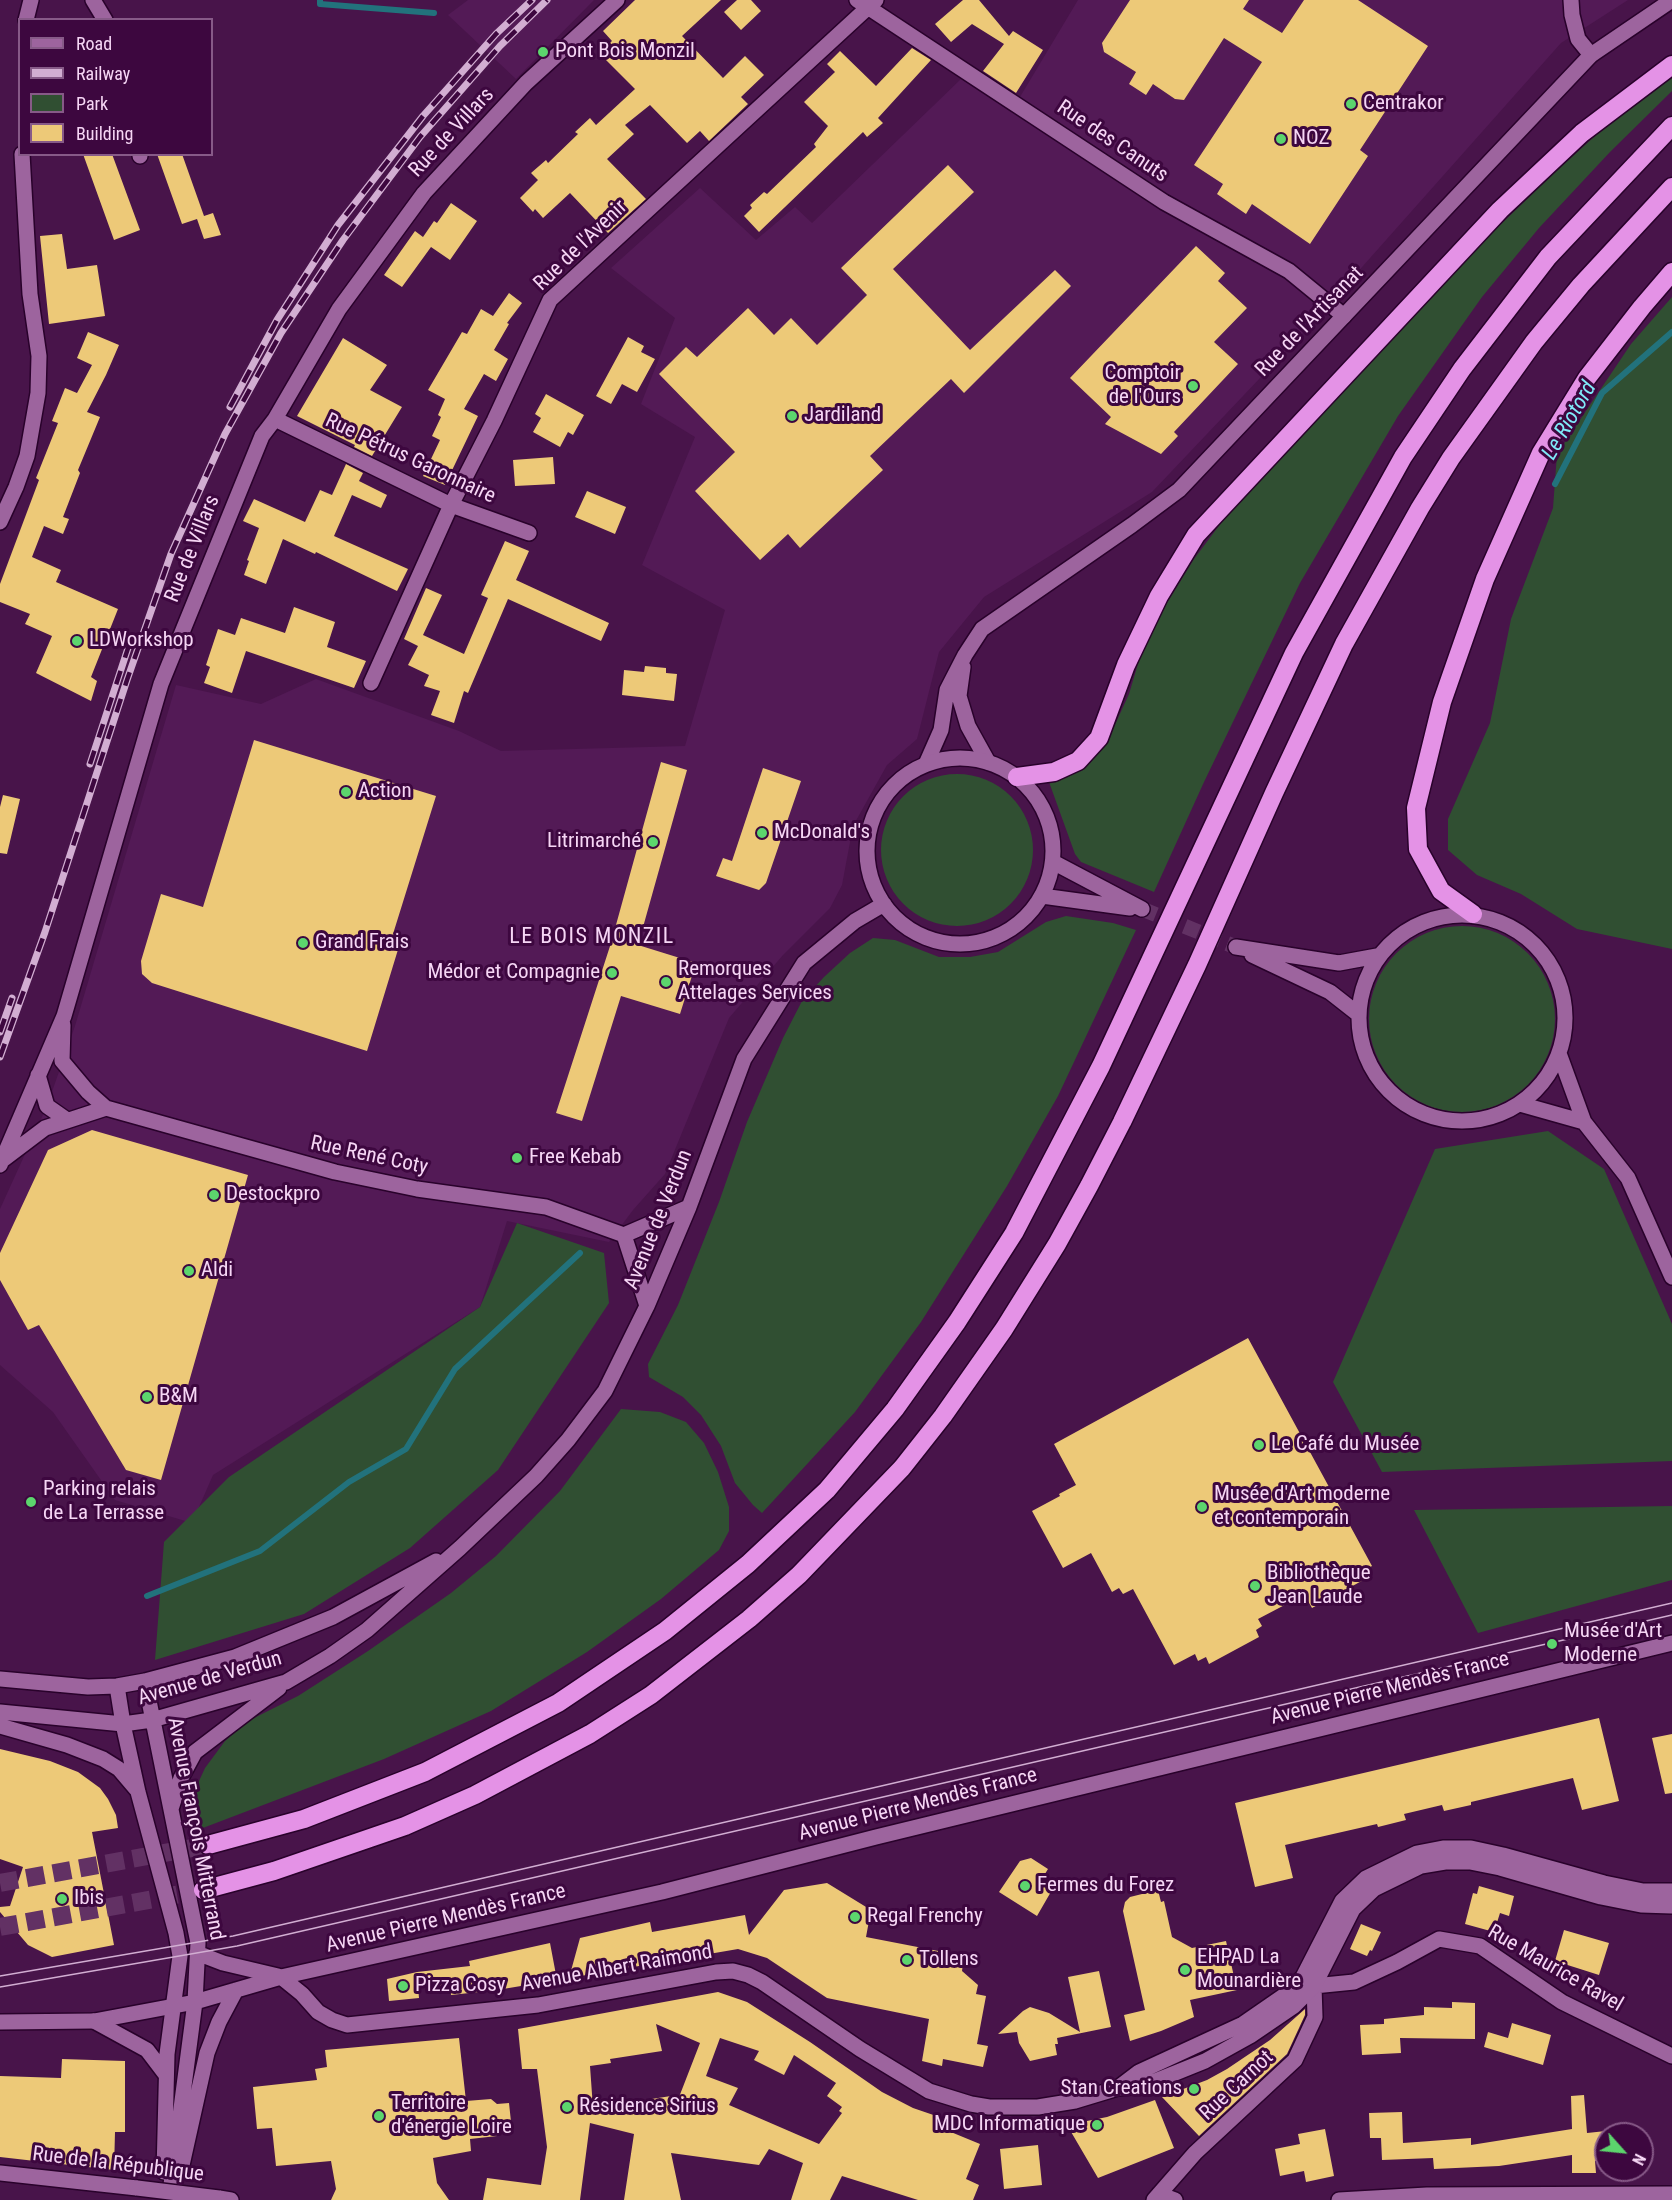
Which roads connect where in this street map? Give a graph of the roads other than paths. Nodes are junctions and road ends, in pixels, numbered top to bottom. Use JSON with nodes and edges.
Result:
{"nodes":[{"id":1,"x":31,"y":0,"type":"edge"},
{"id":2,"x":93,"y":0,"type":"edge"},
{"id":3,"x":617,"y":0,"type":"edge"},
{"id":4,"x":1571,"y":0,"type":"edge"},
{"id":5,"x":1672,"y":0,"type":"edge"},
{"id":6,"x":867,"y":2,"type":"edge"},
{"id":7,"x":26,"y":18,"type":"edge"},
{"id":8,"x":104,"y":18,"type":"edge"},
{"id":9,"x":1591,"y":55,"type":"junction"},
{"id":10,"x":1672,"y":64,"type":"edge"},
{"id":11,"x":1672,"y":126,"type":"edge"},
{"id":12,"x":22,"y":156,"type":"edge"},
{"id":13,"x":1672,"y":187,"type":"edge"},
{"id":14,"x":1672,"y":272,"type":"edge"},
{"id":15,"x":1344,"y":316,"type":"junction"},
{"id":16,"x":275,"y":419,"type":"junction"},
{"id":17,"x":452,"y":505,"type":"junction"},
{"id":18,"x":0,"y":522,"type":"edge"},
{"id":19,"x":529,"y":533,"type":"dead end"},
{"id":20,"x":965,"y":655,"type":"junction"},
{"id":21,"x":371,"y":683,"type":"dead end"},
{"id":22,"x":988,"y":762,"type":"junction"},
{"id":23,"x":926,"y":764,"type":"junction"},
{"id":24,"x":1017,"y":777,"type":"junction"},
{"id":25,"x":1053,"y":862,"type":"junction"},
{"id":26,"x":1042,"y":896,"type":"junction"},
{"id":27,"x":884,"y":904,"type":"junction"},
{"id":28,"x":1473,"y":914,"type":"junction"},
{"id":29,"x":1377,"y":956,"type":"junction"},
{"id":30,"x":1358,"y":1014,"type":"junction"},
{"id":31,"x":64,"y":1016,"type":"junction"},
{"id":32,"x":1560,"y":1056,"type":"junction"},
{"id":33,"x":38,"y":1075,"type":"junction"},
{"id":34,"x":1520,"y":1104,"type":"junction"},
{"id":35,"x":106,"y":1108,"type":"junction"},
{"id":36,"x":67,"y":1120,"type":"junction"},
{"id":37,"x":1584,"y":1122,"type":"junction"},
{"id":38,"x":1,"y":1163,"type":"edge"},
{"id":39,"x":689,"y":1207,"type":"junction"},
{"id":40,"x":624,"y":1235,"type":"junction"},
{"id":41,"x":1672,"y":1278,"type":"edge"},
{"id":42,"x":647,"y":1306,"type":"junction"},
{"id":43,"x":460,"y":1548,"type":"junction"},
{"id":44,"x":1672,"y":1643,"type":"edge"},
{"id":45,"x":0,"y":1679,"type":"edge"},
{"id":46,"x":145,"y":1681,"type":"junction"},
{"id":47,"x":286,"y":1682,"type":"junction"},
{"id":48,"x":117,"y":1686,"type":"junction"},
{"id":49,"x":0,"y":1712,"type":"edge"},
{"id":50,"x":152,"y":1720,"type":"junction"},
{"id":51,"x":123,"y":1724,"type":"junction"},
{"id":52,"x":0,"y":1726,"type":"edge"},
{"id":53,"x":138,"y":1792,"type":"junction"},
{"id":54,"x":171,"y":1809,"type":"junction"},
{"id":55,"x":208,"y":1845,"type":"tunnel mouth"},
{"id":56,"x":203,"y":1890,"type":"tunnel mouth"},
{"id":57,"x":1672,"y":1891,"type":"edge"},
{"id":58,"x":1672,"y":1906,"type":"edge"},
{"id":59,"x":197,"y":1953,"type":"junction"},
{"id":60,"x":281,"y":1977,"type":"junction"},
{"id":61,"x":1314,"y":1986,"type":"junction"},
{"id":62,"x":236,"y":1990,"type":"junction"},
{"id":63,"x":195,"y":2002,"type":"junction"},
{"id":64,"x":174,"y":2006,"type":"junction"},
{"id":65,"x":94,"y":2021,"type":"junction"},
{"id":66,"x":0,"y":2022,"type":"edge"},
{"id":67,"x":1672,"y":2056,"type":"edge"},
{"id":68,"x":166,"y":2075,"type":"junction"},
{"id":69,"x":1118,"y":2088,"type":"junction"},
{"id":70,"x":0,"y":2173,"type":"edge"},
{"id":71,"x":1672,"y":2194,"type":"edge"},
{"id":72,"x":1157,"y":2197,"type":"edge"},
{"id":73,"x":225,"y":2199,"type":"edge"},
{"id":74,"x":163,"y":2200,"type":"edge"},
{"id":75,"x":171,"y":2200,"type":"edge"},
{"id":76,"x":1175,"y":2200,"type":"edge"},
{"id":77,"x":1339,"y":2200,"type":"edge"}],
"edges":[{"from":1,"to":7,"type":"street"},
{"from":2,"to":8,"type":"street"},
{"from":3,"to":16,"type":"street","name":"Rue de Villars"},
{"from":4,"to":9,"type":"street"},
{"from":5,"to":9,"type":"street","name":"Rue de l'Artisanat"},
{"from":6,"to":15,"type":"street","name":"Rue des Canuts"},
{"from":6,"to":17,"type":"street","name":"Rue de l'Avenir"},
{"from":9,"to":15,"type":"street","name":"Rue de l'Artisanat"},
{"from":10,"to":24,"type":"highway"},
{"from":11,"to":55,"type":"highway"},
{"from":12,"to":18,"type":"street"},
{"from":13,"to":56,"type":"highway"},
{"from":14,"to":28,"type":"highway"},
{"from":15,"to":20,"type":"street","name":"Rue de l'Artisanat"},
{"from":16,"to":17,"type":"street","name":"Rue Pétrus Garonnaire"},
{"from":16,"to":31,"type":"street","name":"Rue de Villars"},
{"from":17,"to":19,"type":"street","name":"Rue Pétrus Garonnaire"},
{"from":17,"to":21,"type":"street","name":"Rue de l'Avenir"},
{"from":20,"to":22,"type":"street","name":"Rue de l'Artisanat"},
{"from":20,"to":23,"type":"street","name":"Rue de l'Artisanat"},
{"from":22,"to":23,"type":"street"},
{"from":22,"to":24,"type":"street"},
{"from":23,"to":27,"type":"street"},
{"from":24,"to":25,"type":"street"},
{"from":25,"to":26,"type":"street"},
{"from":25,"to":26,"type":"street"},
{"from":26,"to":27,"type":"street"},
{"from":27,"to":39,"type":"street","name":"Avenue de Verdun"},
{"from":28,"to":29,"type":"street"},
{"from":28,"to":32,"type":"street"},
{"from":29,"to":30,"type":"street"},
{"from":29,"to":30,"type":"street"},
{"from":30,"to":34,"type":"street"},
{"from":31,"to":33,"type":"street","name":"Rue de Villars"},
{"from":31,"to":35,"type":"street","name":"Rue René Coty"},
{"from":32,"to":34,"type":"street"},
{"from":32,"to":37,"type":"street"},
{"from":33,"to":36,"type":"street"},
{"from":33,"to":38,"type":"street","name":"Rue de Villars"},
{"from":34,"to":37,"type":"street"},
{"from":35,"to":36,"type":"street"},
{"from":35,"to":40,"type":"street","name":"Rue René Coty"},
{"from":36,"to":38,"type":"street"},
{"from":37,"to":41,"type":"street"},
{"from":39,"to":40,"type":"street"},
{"from":39,"to":42,"type":"street","name":"Avenue de Verdun"},
{"from":40,"to":42,"type":"street"},
{"from":42,"to":43,"type":"street","name":"Avenue de Verdun"},
{"from":43,"to":46,"type":"street","name":"Avenue de Verdun"},
{"from":43,"to":47,"type":"street","name":"Avenue de Verdun"},
{"from":44,"to":60,"type":"street","name":"Avenue Pierre Mendès France"},
{"from":45,"to":48,"type":"street","name":"Avenue de Verdun"},
{"from":46,"to":48,"type":"street","name":"Avenue de Verdun"},
{"from":46,"to":50,"type":"street","name":"Avenue François Mitterrand"},
{"from":47,"to":50,"type":"street","name":"Avenue de Verdun"},
{"from":47,"to":54,"type":"street"},
{"from":48,"to":51,"type":"street","name":"Avenue François Mitterrand"},
{"from":49,"to":51,"type":"street","name":"Avenue de Verdun"},
{"from":50,"to":51,"type":"street","name":"Avenue de Verdun"},
{"from":50,"to":54,"type":"street","name":"Avenue François Mitterrand"},
{"from":51,"to":53,"type":"street","name":"Avenue François Mitterrand"},
{"from":52,"to":53,"type":"street"},
{"from":53,"to":64,"type":"street","name":"Avenue François Mitterrand"},
{"from":54,"to":59,"type":"street","name":"Avenue François Mitterrand"},
{"from":57,"to":69,"type":"street","name":"Avenue Albert Raimond"},
{"from":58,"to":61,"type":"street","name":"Avenue Albert Raimond"},
{"from":59,"to":60,"type":"street"},
{"from":59,"to":63,"type":"street","name":"Avenue François Mitterrand"},
{"from":60,"to":62,"type":"street","name":"Avenue Pierre Mendès France"},
{"from":60,"to":69,"type":"street","name":"Avenue Albert Raimond"},
{"from":61,"to":67,"type":"street","name":"Rue Maurice Ravel"},
{"from":61,"to":69,"type":"street","name":"Avenue Albert Raimond"},
{"from":61,"to":72,"type":"street","name":"Rue Carnot"},
{"from":62,"to":63,"type":"street","name":"Avenue Pierre Mendès France"},
{"from":62,"to":75,"type":"street"},
{"from":63,"to":64,"type":"street","name":"Avenue Pierre Mendès France"},
{"from":63,"to":75,"type":"street","name":"Avenue François Mitterrand"},
{"from":64,"to":65,"type":"street","name":"Avenue Pierre Mendès France"},
{"from":64,"to":68,"type":"street","name":"Avenue François Mitterrand"},
{"from":65,"to":66,"type":"street","name":"Avenue Pierre Mendès France"},
{"from":65,"to":68,"type":"street"},
{"from":68,"to":74,"type":"street","name":"Avenue François Mitterrand"},
{"from":70,"to":73,"type":"street","name":"Rue de la République","bridge":true},
{"from":71,"to":77,"type":"street"},
{"from":72,"to":76,"type":"street"}]}
